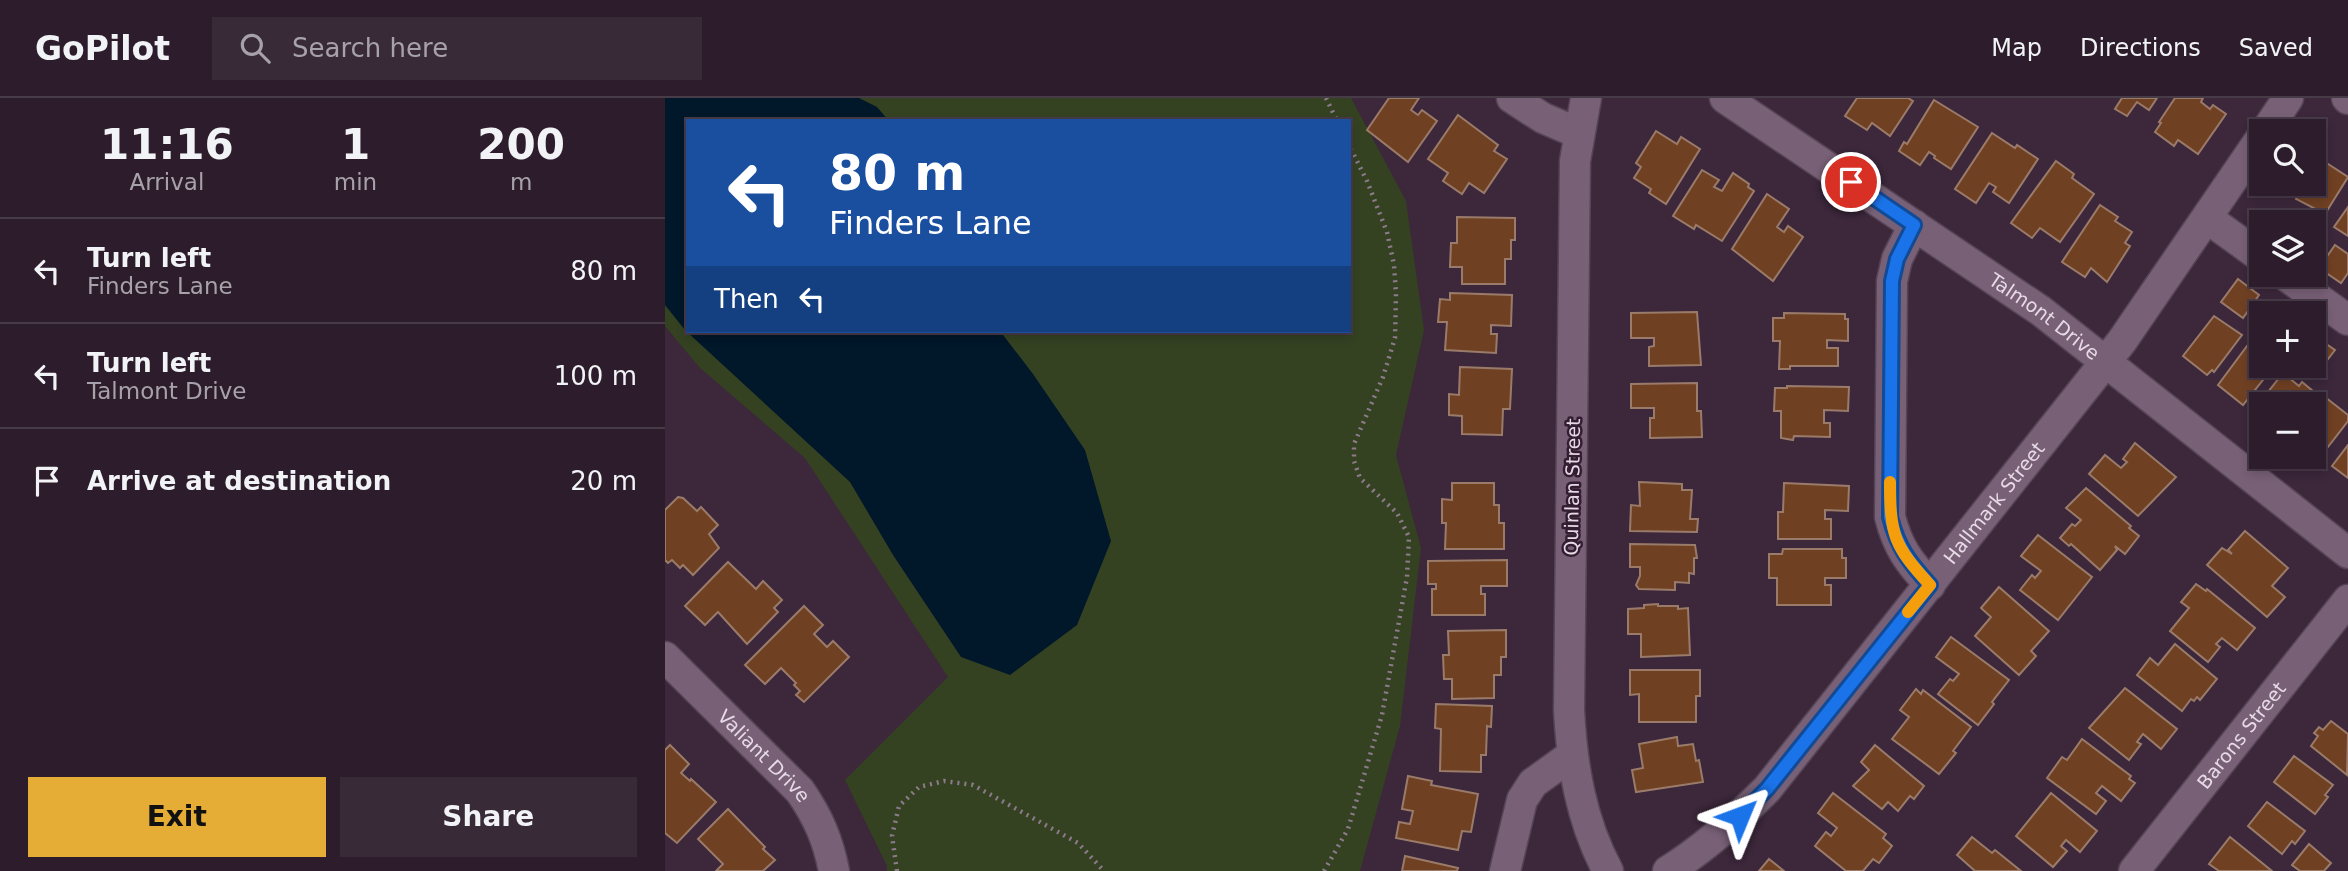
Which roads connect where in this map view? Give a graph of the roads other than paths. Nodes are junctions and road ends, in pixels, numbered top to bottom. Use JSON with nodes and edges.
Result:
{"nodes":[{"id":1,"x":1512,"y":98,"type":"edge"},
{"id":2,"x":1586,"y":98,"type":"edge"},
{"id":3,"x":1725,"y":98,"type":"edge"},
{"id":4,"x":2288,"y":98,"type":"edge"},
{"id":5,"x":2274,"y":119,"type":"edge"},
{"id":6,"x":1579,"y":132,"type":"junction"},
{"id":7,"x":2249,"y":156,"type":"edge"},
{"id":8,"x":2207,"y":218,"type":"junction"},
{"id":9,"x":1914,"y":225,"type":"junction"},
{"id":10,"x":2249,"y":248,"type":"edge"},
{"id":11,"x":2302,"y":287,"type":"edge"},
{"id":12,"x":2348,"y":320,"type":"edge"},
{"id":13,"x":2106,"y":361,"type":"junction"},
{"id":14,"x":2348,"y":553,"type":"edge"},
{"id":15,"x":1930,"y":585,"type":"junction"},
{"id":16,"x":2348,"y":600,"type":"edge"},
{"id":17,"x":665,"y":657,"type":"edge"},
{"id":18,"x":1571,"y":755,"type":"junction"},
{"id":19,"x":834,"y":871,"type":"edge"},
{"id":20,"x":1505,"y":871,"type":"edge"},
{"id":21,"x":1608,"y":871,"type":"edge"},
{"id":22,"x":1668,"y":871,"type":"edge"},
{"id":23,"x":2134,"y":871,"type":"edge"}],
"edges":[{"from":1,"to":6,"type":"street"},
{"from":2,"to":6,"type":"street","name":"Quinlan Street"},
{"from":3,"to":9,"type":"street","name":"Talmont Drive"},
{"from":4,"to":5,"type":"street"},
{"from":6,"to":18,"type":"street","name":"Quinlan Street"},
{"from":7,"to":8,"type":"street","name":"Hallmark Street"},
{"from":8,"to":10,"type":"street"},
{"from":8,"to":13,"type":"street","name":"Hallmark Street"},
{"from":9,"to":13,"type":"street","name":"Talmont Drive"},
{"from":9,"to":15,"type":"street"},
{"from":11,"to":12,"type":"street"},
{"from":13,"to":14,"type":"street","name":"Talmont Drive"},
{"from":13,"to":15,"type":"street","name":"Hallmark Street"},
{"from":15,"to":22,"type":"street","name":"Hallmark Street"},
{"from":16,"to":23,"type":"street","name":"Barons Street"},
{"from":17,"to":19,"type":"street","name":"Valiant Drive"},
{"from":18,"to":20,"type":"street"},
{"from":18,"to":21,"type":"street","name":"Quinlan Street"}]}
